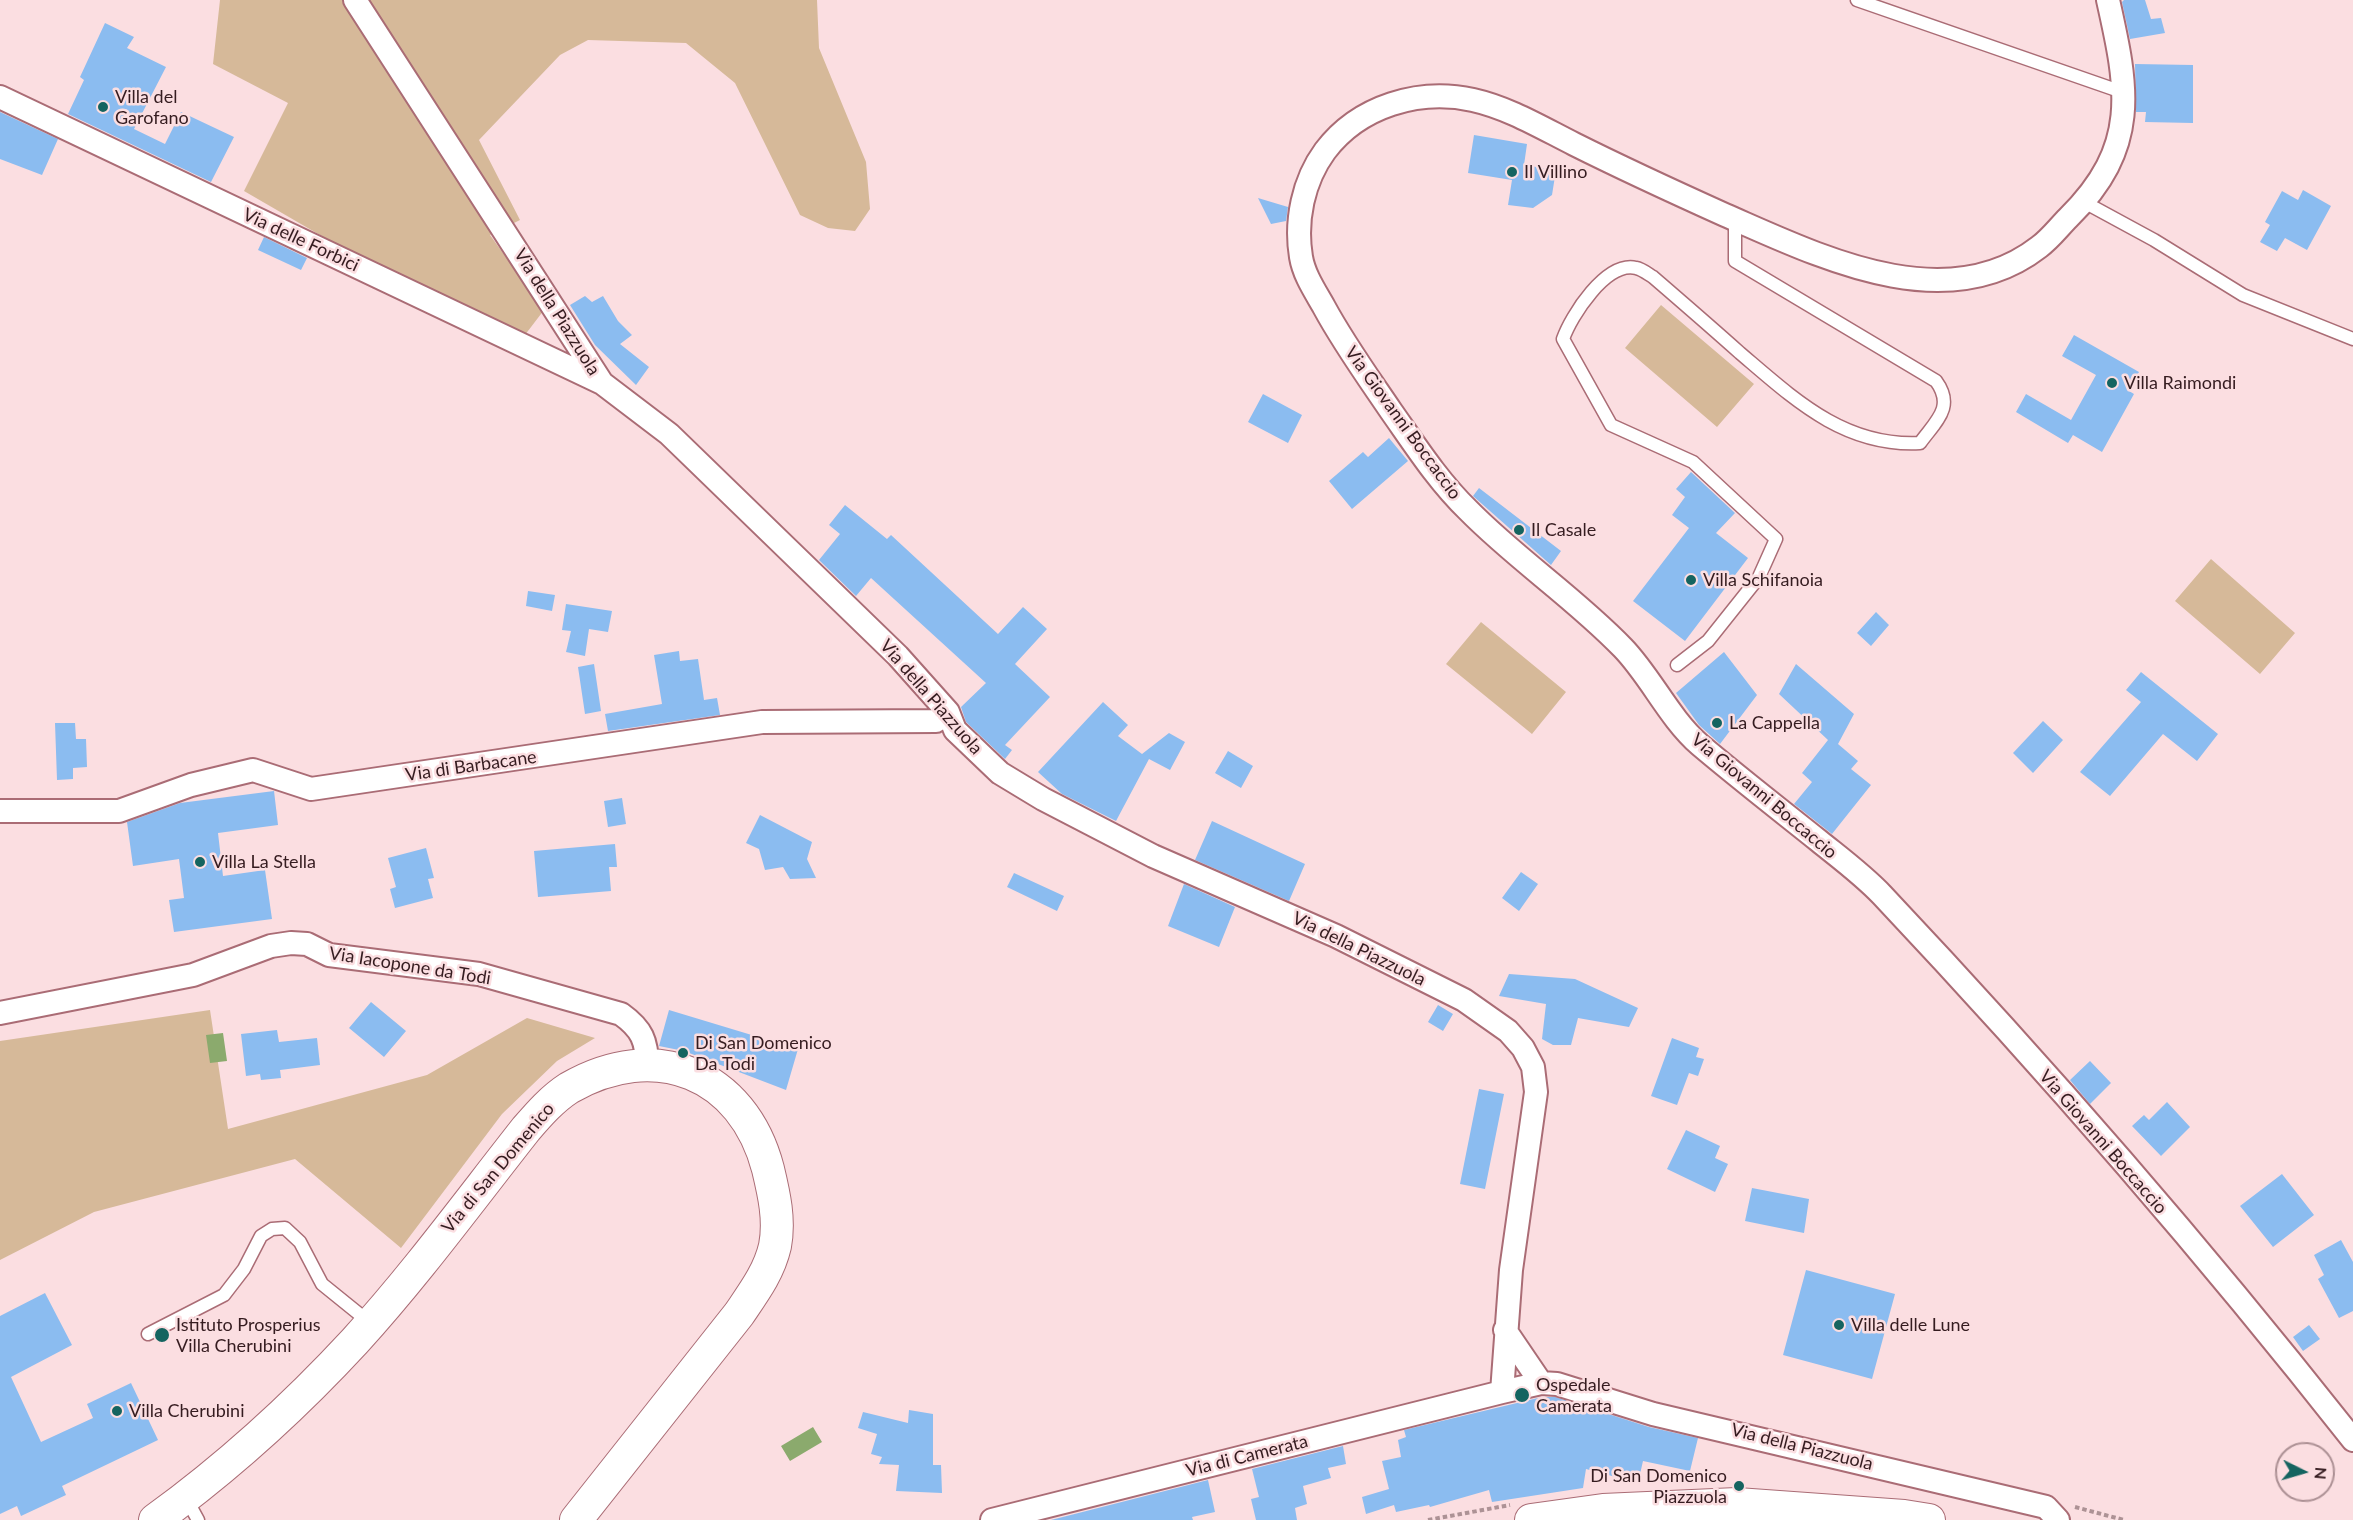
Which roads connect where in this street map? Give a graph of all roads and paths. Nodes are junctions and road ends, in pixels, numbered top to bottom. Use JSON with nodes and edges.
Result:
{"nodes":[{"id":1,"x":355,"y":0,"type":"edge"},
{"id":2,"x":1857,"y":0,"type":"edge"},
{"id":3,"x":2108,"y":0,"type":"edge"},
{"id":4,"x":2125,"y":93,"type":"junction"},
{"id":5,"x":0,"y":97,"type":"edge"},
{"id":6,"x":2084,"y":202,"type":"junction"},
{"id":7,"x":1735,"y":219,"type":"junction"},
{"id":8,"x":2353,"y":339,"type":"edge"},
{"id":9,"x":602,"y":383,"type":"junction"},
{"id":10,"x":1677,"y":665,"type":"dead end"},
{"id":11,"x":948,"y":712,"type":"junction"},
{"id":12,"x":0,"y":811,"type":"edge"},
{"id":13,"x":0,"y":1013,"type":"edge"},
{"id":14,"x":647,"y":1066,"type":"junction"},
{"id":15,"x":370,"y":1323,"type":"junction"},
{"id":16,"x":1505,"y":1330,"type":"junction"},
{"id":17,"x":148,"y":1334,"type":"dead end"},
{"id":18,"x":1541,"y":1383,"type":"junction"},
{"id":19,"x":1502,"y":1392,"type":"junction"},
{"id":20,"x":2353,"y":1440,"type":"edge"},
{"id":21,"x":192,"y":1509,"type":"edge"},
{"id":22,"x":2065,"y":1513,"type":"edge"},
{"id":23,"x":155,"y":1520,"type":"edge"},
{"id":24,"x":576,"y":1520,"type":"edge"},
{"id":25,"x":992,"y":1520,"type":"edge"},
{"id":26,"x":1531,"y":1520,"type":"edge"},
{"id":27,"x":1929,"y":1520,"type":"edge"},
{"id":28,"x":2124,"y":1520,"type":"edge"}],
"edges":[{"from":1,"to":9,"type":"street","name":"Via della Piazzuola"},
{"from":2,"to":4,"type":"lane"},
{"from":3,"to":4,"type":"street","name":"Via Giovanni Boccaccio"},
{"from":4,"to":6,"type":"street","name":"Via Giovanni Boccaccio"},
{"from":5,"to":9,"type":"street","name":"Via delle Forbici"},
{"from":6,"to":7,"type":"street","name":"Via Giovanni Boccaccio"},
{"from":6,"to":8,"type":"lane"},
{"from":7,"to":10,"type":"lane"},
{"from":7,"to":20,"type":"street","name":"Via Giovanni Boccaccio"},
{"from":9,"to":11,"type":"street","name":"Via della Piazzuola"},
{"from":11,"to":12,"type":"street","name":"Via di Barbacane"},
{"from":11,"to":16,"type":"street","name":"Via della Piazzuola"},
{"from":13,"to":14,"type":"street","name":"Via Iacopone da Todi"},
{"from":14,"to":15,"type":"main road","name":"Via di San Domenico"},
{"from":14,"to":24,"type":"main road","name":"Via di San Domenico"},
{"from":15,"to":17,"type":"lane"},
{"from":15,"to":21,"type":"main road","name":"Via di San Domenico"},
{"from":16,"to":18,"type":"street"},
{"from":16,"to":19,"type":"street","name":"Via della Piazzuola"},
{"from":18,"to":19,"type":"street","name":"Via della Piazzuola"},
{"from":18,"to":22,"type":"street","name":"Via della Piazzuola"},
{"from":19,"to":25,"type":"street","name":"Via di Camerata"},
{"from":21,"to":23,"type":"main road","name":"Via di San Domenico"},
{"from":22,"to":28,"type":"path"},
{"from":26,"to":27,"type":"main road"}]}
